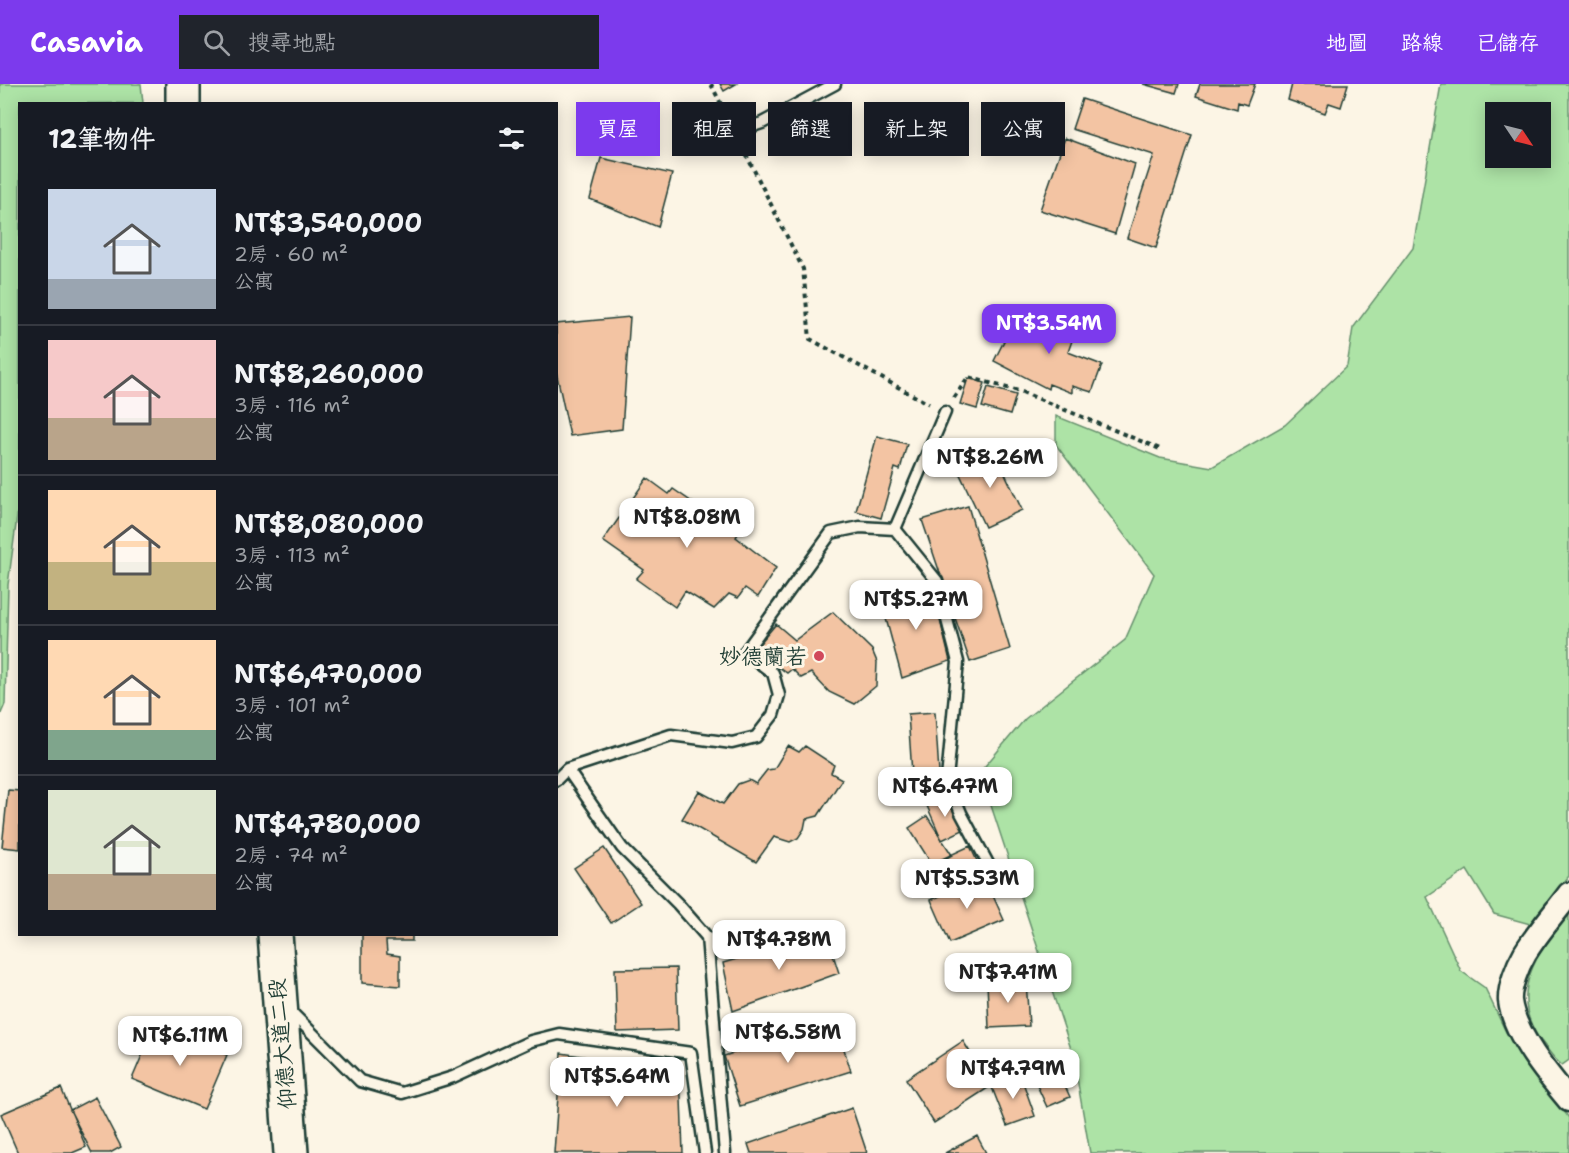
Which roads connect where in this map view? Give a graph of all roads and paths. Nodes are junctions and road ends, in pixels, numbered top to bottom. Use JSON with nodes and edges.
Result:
{"nodes":[{"id":1,"x":183,"y":84,"type":"edge"},
{"id":2,"x":711,"y":84,"type":"edge"},
{"id":3,"x":836,"y":84,"type":"edge"},
{"id":4,"x":183,"y":102,"type":"edge"},
{"id":5,"x":720,"y":102,"type":"edge"},
{"id":6,"x":756,"y":125,"type":"edge"},
{"id":7,"x":747,"y":156,"type":"edge"},
{"id":8,"x":945,"y":412,"type":"junction"},
{"id":9,"x":1160,"y":449,"type":"dead end"},
{"id":10,"x":895,"y":530,"type":"junction"},
{"id":11,"x":567,"y":769,"type":"junction"},
{"id":12,"x":558,"y":778,"type":"edge"},
{"id":13,"x":1000,"y":886,"type":"dead end"},
{"id":14,"x":1569,"y":894,"type":"edge"},
{"id":15,"x":275,"y":936,"type":"edge"},
{"id":16,"x":279,"y":1001,"type":"junction"},
{"id":17,"x":1569,"y":1100,"type":"edge"},
{"id":18,"x":291,"y":1153,"type":"edge"},
{"id":19,"x":705,"y":1153,"type":"edge"},
{"id":20,"x":725,"y":1153,"type":"edge"}],
"edges":[{"from":1,"to":4,"type":"main road"},
{"from":2,"to":5,"type":"path"},
{"from":3,"to":6,"type":"lane"},
{"from":7,"to":8,"type":"path"},
{"from":8,"to":9,"type":"path"},
{"from":8,"to":10,"type":"lane"},
{"from":10,"to":11,"type":"lane"},
{"from":10,"to":13,"type":"lane"},
{"from":11,"to":12,"type":"lane"},
{"from":11,"to":20,"type":"lane"},
{"from":14,"to":17,"type":"street"},
{"from":15,"to":16,"type":"main road","name":"仰德大道二段"},
{"from":16,"to":18,"type":"main road","name":"仰德大道二段"},
{"from":16,"to":19,"type":"lane"}]}
